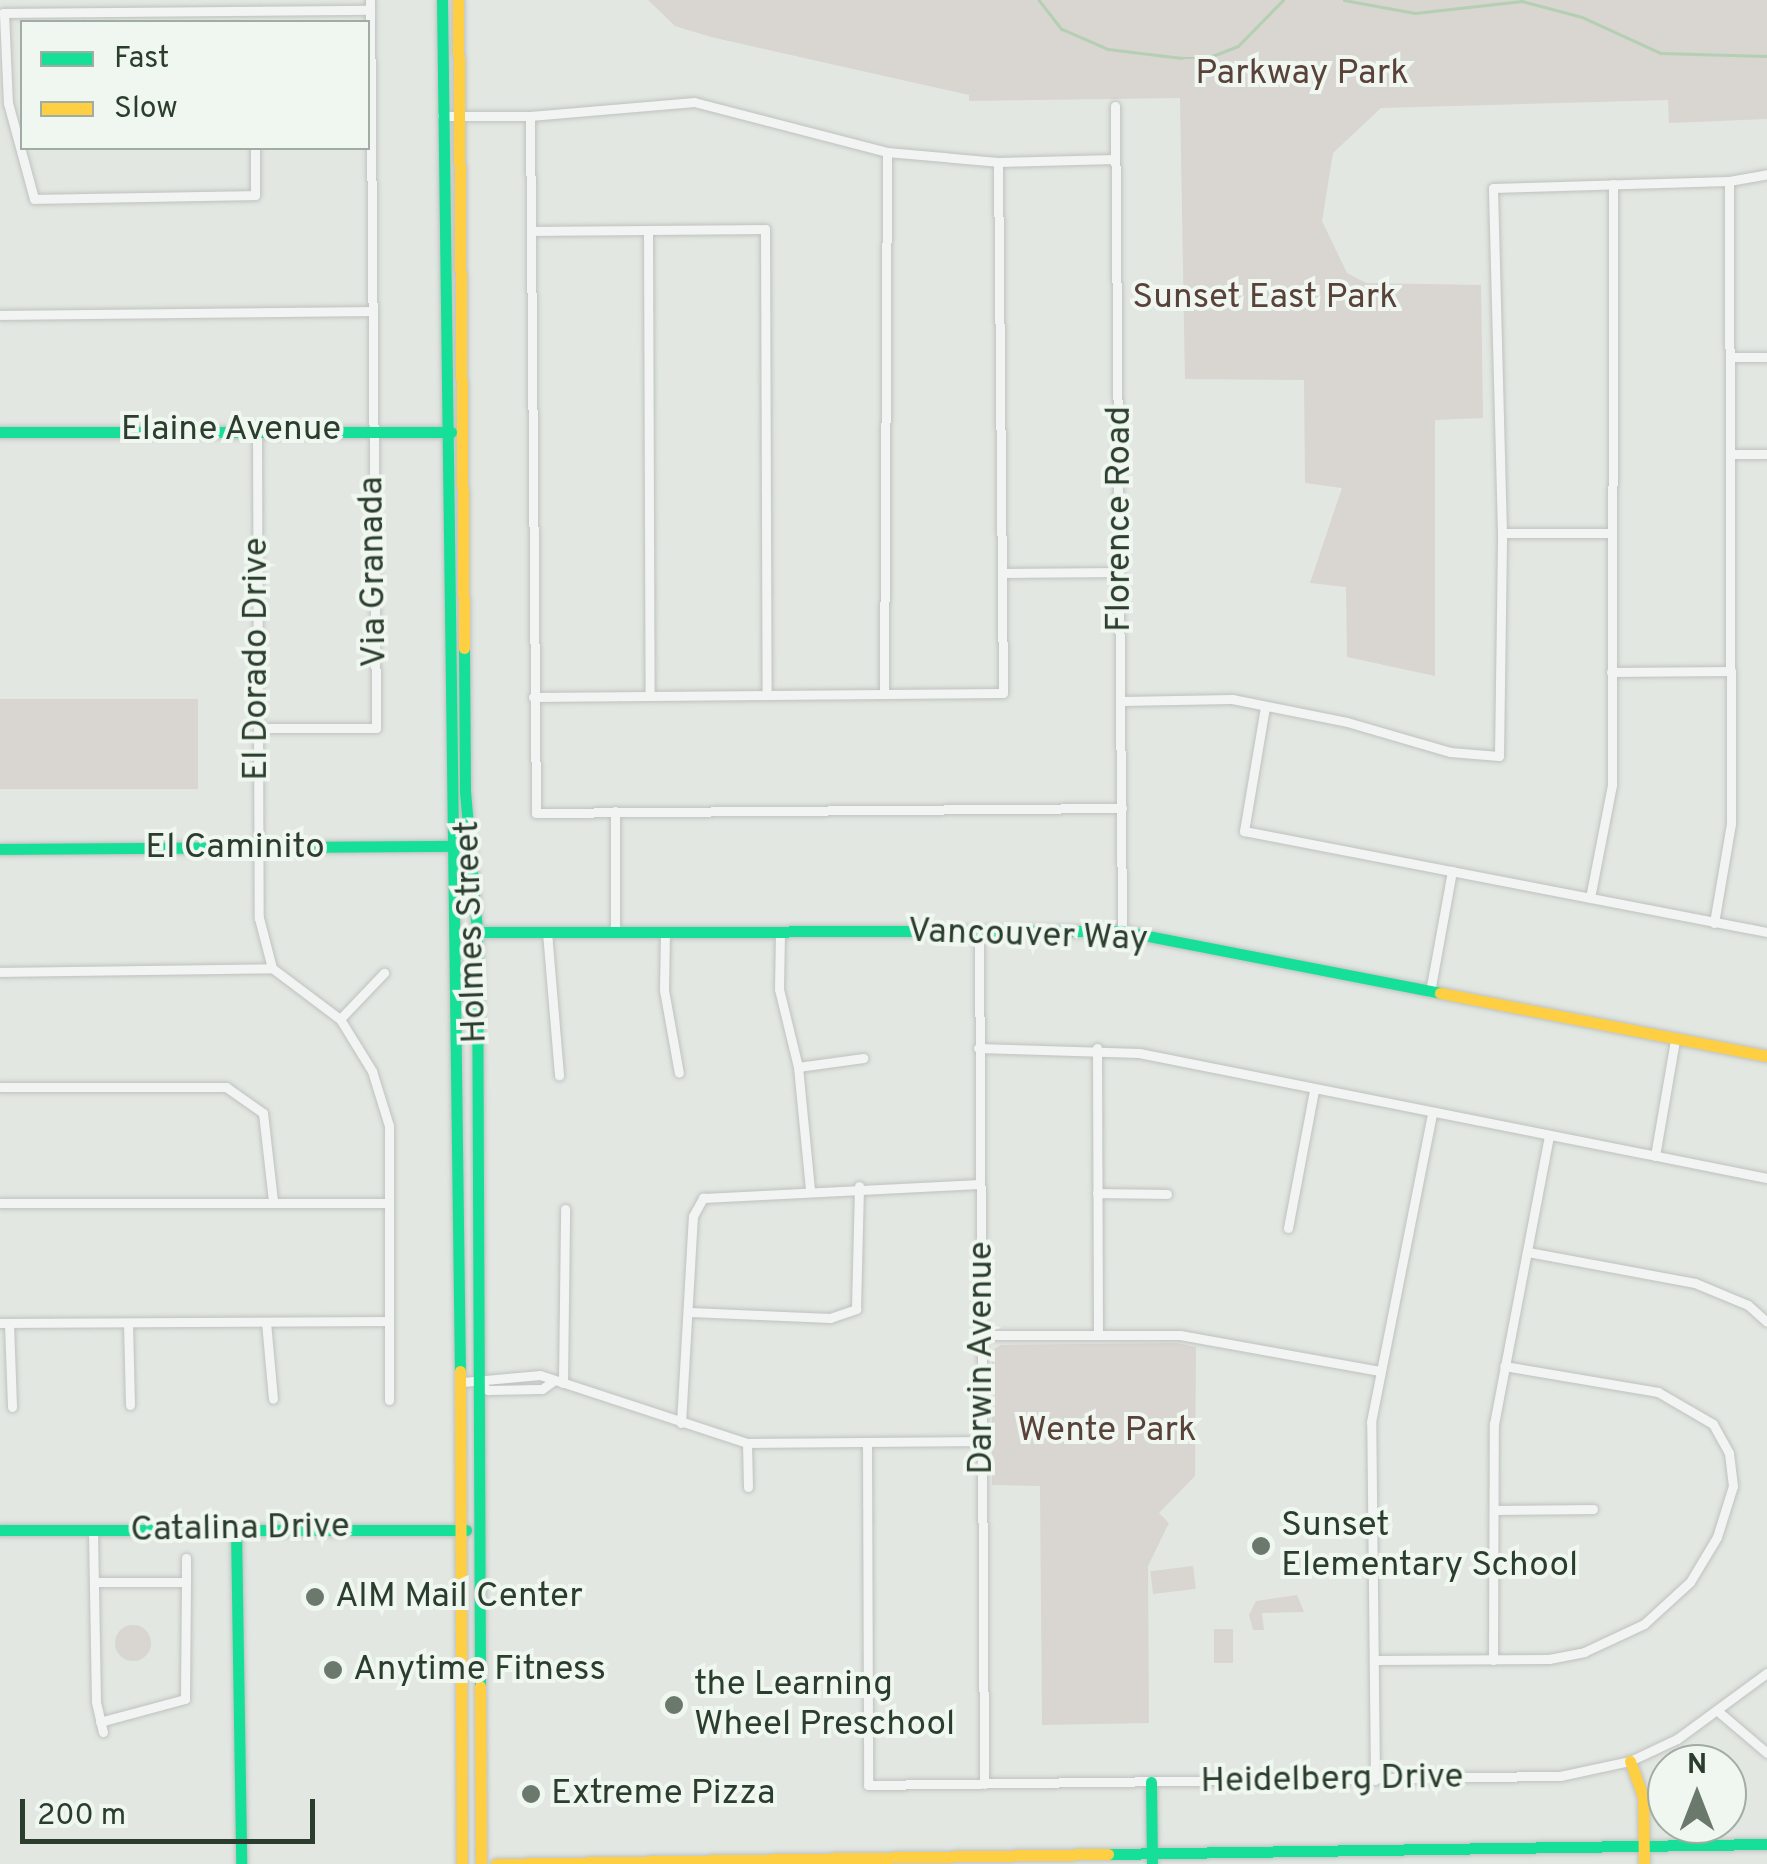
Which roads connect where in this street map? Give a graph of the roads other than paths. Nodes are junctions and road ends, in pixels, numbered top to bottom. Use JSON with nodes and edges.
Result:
{"nodes":[{"id":1,"x":442,"y":0,"type":"edge"},
{"id":2,"x":458,"y":0,"type":"edge"},
{"id":3,"x":370,"y":5,"type":"edge"},
{"id":4,"x":254,"y":10,"type":"junction"},
{"id":5,"x":2,"y":13,"type":"edge"},
{"id":6,"x":129,"y":17,"type":"edge"},
{"id":7,"x":254,"y":20,"type":"edge"},
{"id":8,"x":1115,"y":106,"type":"dead end"},
{"id":9,"x":442,"y":116,"type":"junction"},
{"id":10,"x":460,"y":116,"type":"junction"},
{"id":11,"x":530,"y":116,"type":"junction"},
{"id":12,"x":20,"y":148,"type":"edge"},
{"id":13,"x":21,"y":150,"type":"edge"},
{"id":14,"x":255,"y":150,"type":"edge"},
{"id":15,"x":887,"y":152,"type":"junction"},
{"id":16,"x":1116,"y":158,"type":"junction"},
{"id":17,"x":998,"y":162,"type":"junction"},
{"id":18,"x":1767,"y":174,"type":"edge"},
{"id":19,"x":1729,"y":180,"type":"junction"},
{"id":20,"x":1614,"y":184,"type":"junction"},
{"id":21,"x":648,"y":231,"type":"junction"},
{"id":22,"x":530,"y":232,"type":"junction"},
{"id":23,"x":371,"y":310,"type":"junction"},
{"id":24,"x":0,"y":315,"type":"edge"},
{"id":25,"x":1732,"y":357,"type":"junction"},
{"id":26,"x":1767,"y":357,"type":"edge"},
{"id":27,"x":257,"y":430,"type":"junction"},
{"id":28,"x":373,"y":430,"type":"junction"},
{"id":29,"x":0,"y":432,"type":"edge"},
{"id":30,"x":446,"y":432,"type":"junction"},
{"id":31,"x":463,"y":432,"type":"junction"},
{"id":32,"x":1731,"y":454,"type":"junction"},
{"id":33,"x":1767,"y":454,"type":"edge"},
{"id":34,"x":1502,"y":533,"type":"junction"},
{"id":35,"x":1610,"y":533,"type":"junction"},
{"id":36,"x":1119,"y":572,"type":"junction"},
{"id":37,"x":1004,"y":573,"type":"junction"},
{"id":38,"x":1731,"y":671,"type":"junction"},
{"id":39,"x":1611,"y":672,"type":"junction"},
{"id":40,"x":884,"y":693,"type":"junction"},
{"id":41,"x":650,"y":694,"type":"junction"},
{"id":42,"x":767,"y":694,"type":"junction"},
{"id":43,"x":533,"y":697,"type":"junction"},
{"id":44,"x":1121,"y":702,"type":"junction"},
{"id":45,"x":1265,"y":707,"type":"junction"},
{"id":46,"x":259,"y":728,"type":"junction"},
{"id":47,"x":1122,"y":808,"type":"junction"},
{"id":48,"x":615,"y":812,"type":"junction"},
{"id":49,"x":470,"y":845,"type":"junction"},
{"id":50,"x":454,"y":846,"type":"junction"},
{"id":51,"x":258,"y":847,"type":"junction"},
{"id":52,"x":0,"y":849,"type":"edge"},
{"id":53,"x":1452,"y":871,"type":"junction"},
{"id":54,"x":1590,"y":898,"type":"junction"},
{"id":55,"x":1714,"y":922,"type":"junction"},
{"id":56,"x":615,"y":931,"type":"junction"},
{"id":57,"x":978,"y":931,"type":"junction"},
{"id":58,"x":1122,"y":931,"type":"junction"},
{"id":59,"x":477,"y":932,"type":"junction"},
{"id":60,"x":546,"y":932,"type":"junction"},
{"id":61,"x":664,"y":932,"type":"junction"},
{"id":62,"x":780,"y":932,"type":"junction"},
{"id":63,"x":1767,"y":932,"type":"edge"},
{"id":64,"x":459,"y":933,"type":"junction"},
{"id":65,"x":272,"y":968,"type":"junction"},
{"id":66,"x":0,"y":972,"type":"edge"},
{"id":67,"x":384,"y":973,"type":"dead end"},
{"id":68,"x":1430,"y":992,"type":"junction"},
{"id":69,"x":340,"y":1019,"type":"junction"},
{"id":70,"x":1675,"y":1040,"type":"junction"},
{"id":71,"x":978,"y":1048,"type":"junction"},
{"id":72,"x":1096,"y":1048,"type":"junction"},
{"id":73,"x":1767,"y":1056,"type":"edge"},
{"id":74,"x":863,"y":1058,"type":"dead end"},
{"id":75,"x":798,"y":1067,"type":"junction"},
{"id":76,"x":679,"y":1073,"type":"dead end"},
{"id":77,"x":559,"y":1076,"type":"dead end"},
{"id":78,"x":0,"y":1087,"type":"edge"},
{"id":79,"x":1314,"y":1090,"type":"junction"},
{"id":80,"x":1432,"y":1113,"type":"junction"},
{"id":81,"x":1548,"y":1135,"type":"junction"},
{"id":82,"x":1655,"y":1156,"type":"junction"},
{"id":83,"x":1767,"y":1178,"type":"edge"},
{"id":84,"x":980,"y":1184,"type":"junction"},
{"id":85,"x":859,"y":1186,"type":"junction"},
{"id":86,"x":810,"y":1189,"type":"junction"},
{"id":87,"x":1097,"y":1193,"type":"junction"},
{"id":88,"x":1167,"y":1194,"type":"dead end"},
{"id":89,"x":273,"y":1201,"type":"junction"},
{"id":90,"x":0,"y":1203,"type":"edge"},
{"id":91,"x":389,"y":1203,"type":"junction"},
{"id":92,"x":565,"y":1209,"type":"dead end"},
{"id":93,"x":1288,"y":1228,"type":"dead end"},
{"id":94,"x":1528,"y":1252,"type":"junction"},
{"id":95,"x":690,"y":1312,"type":"junction"},
{"id":96,"x":389,"y":1321,"type":"junction"},
{"id":97,"x":266,"y":1322,"type":"junction"},
{"id":98,"x":1767,"y":1322,"type":"edge"},
{"id":99,"x":128,"y":1323,"type":"junction"},
{"id":100,"x":4,"y":1324,"type":"edge"},
{"id":101,"x":984,"y":1335,"type":"junction"},
{"id":102,"x":1098,"y":1335,"type":"junction"},
{"id":103,"x":1504,"y":1366,"type":"junction"},
{"id":104,"x":1380,"y":1371,"type":"junction"},
{"id":105,"x":463,"y":1382,"type":"junction"},
{"id":106,"x":477,"y":1382,"type":"junction"},
{"id":107,"x":558,"y":1383,"type":"junction"},
{"id":108,"x":273,"y":1399,"type":"dead end"},
{"id":109,"x":389,"y":1400,"type":"dead end"},
{"id":110,"x":130,"y":1405,"type":"dead end"},
{"id":111,"x":12,"y":1408,"type":"dead end"},
{"id":112,"x":681,"y":1423,"type":"junction"},
{"id":113,"x":982,"y":1441,"type":"junction"},
{"id":114,"x":866,"y":1442,"type":"junction"},
{"id":115,"x":747,"y":1443,"type":"junction"},
{"id":116,"x":748,"y":1487,"type":"dead end"},
{"id":117,"x":1593,"y":1509,"type":"dead end"},
{"id":118,"x":1496,"y":1510,"type":"junction"},
{"id":119,"x":236,"y":1529,"type":"junction"},
{"id":120,"x":480,"y":1529,"type":"junction"},
{"id":121,"x":0,"y":1530,"type":"edge"},
{"id":122,"x":463,"y":1530,"type":"junction"},
{"id":123,"x":93,"y":1531,"type":"junction"},
{"id":124,"x":186,"y":1558,"type":"dead end"},
{"id":125,"x":94,"y":1582,"type":"junction"},
{"id":126,"x":186,"y":1582,"type":"junction"},
{"id":127,"x":1375,"y":1660,"type":"junction"},
{"id":128,"x":1493,"y":1660,"type":"junction"},
{"id":129,"x":1767,"y":1673,"type":"edge"},
{"id":130,"x":1720,"y":1713,"type":"junction"},
{"id":131,"x":1767,"y":1753,"type":"edge"},
{"id":132,"x":1630,"y":1761,"type":"junction"},
{"id":133,"x":1375,"y":1780,"type":"junction"},
{"id":134,"x":1151,"y":1782,"type":"junction"},
{"id":135,"x":984,"y":1784,"type":"junction"},
{"id":136,"x":1767,"y":1844,"type":"edge"},
{"id":137,"x":1643,"y":1846,"type":"junction"},
{"id":138,"x":1152,"y":1860,"type":"edge"},
{"id":139,"x":624,"y":1862,"type":"edge"},
{"id":140,"x":241,"y":1864,"type":"edge"},
{"id":141,"x":462,"y":1864,"type":"edge"},
{"id":142,"x":482,"y":1864,"type":"edge"},
{"id":143,"x":496,"y":1864,"type":"edge"},
{"id":144,"x":1644,"y":1864,"type":"edge"}],
"edges":[{"from":1,"to":9,"type":"main road","name":"Holmes Street"},
{"from":2,"to":10,"type":"main road","name":"Holmes Street"},
{"from":3,"to":4,"type":"street"},
{"from":3,"to":23,"type":"street","name":"Via Granada"},
{"from":4,"to":6,"type":"street"},
{"from":4,"to":7,"type":"street"},
{"from":5,"to":6,"type":"street"},
{"from":5,"to":12,"type":"street"},
{"from":8,"to":16,"type":"street","name":"Florence Road"},
{"from":9,"to":10,"type":"street"},
{"from":9,"to":30,"type":"main road","name":"Holmes Street"},
{"from":10,"to":11,"type":"street"},
{"from":10,"to":31,"type":"main road","name":"Holmes Street"},
{"from":11,"to":15,"type":"street"},
{"from":11,"to":22,"type":"street"},
{"from":13,"to":14,"type":"street"},
{"from":15,"to":17,"type":"street"},
{"from":15,"to":40,"type":"street"},
{"from":16,"to":17,"type":"street"},
{"from":16,"to":36,"type":"street","name":"Florence Road"},
{"from":17,"to":37,"type":"street"},
{"from":18,"to":19,"type":"street"},
{"from":19,"to":20,"type":"street"},
{"from":19,"to":25,"type":"street"},
{"from":20,"to":34,"type":"street"},
{"from":20,"to":35,"type":"street"},
{"from":21,"to":22,"type":"street"},
{"from":21,"to":41,"type":"street"},
{"from":21,"to":42,"type":"street"},
{"from":22,"to":43,"type":"street"},
{"from":23,"to":24,"type":"street"},
{"from":23,"to":28,"type":"street","name":"Via Granada"},
{"from":25,"to":26,"type":"street"},
{"from":25,"to":32,"type":"street"},
{"from":27,"to":28,"type":"main road","name":"Elaine Avenue"},
{"from":27,"to":29,"type":"main road","name":"Elaine Avenue"},
{"from":27,"to":46,"type":"street","name":"El Dorado Drive"},
{"from":28,"to":30,"type":"main road","name":"Elaine Avenue"},
{"from":28,"to":46,"type":"street","name":"Via Granada"},
{"from":30,"to":31,"type":"main road","name":"Elaine Avenue"},
{"from":30,"to":50,"type":"main road","name":"Holmes Street"},
{"from":31,"to":49,"type":"main road","name":"Holmes Street"},
{"from":32,"to":33,"type":"street"},
{"from":32,"to":38,"type":"street"},
{"from":34,"to":35,"type":"street"},
{"from":34,"to":45,"type":"street"},
{"from":35,"to":39,"type":"street"},
{"from":36,"to":37,"type":"street"},
{"from":36,"to":44,"type":"street","name":"Florence Road"},
{"from":37,"to":40,"type":"street"},
{"from":38,"to":39,"type":"street"},
{"from":38,"to":55,"type":"street"},
{"from":39,"to":54,"type":"street"},
{"from":40,"to":42,"type":"street"},
{"from":41,"to":42,"type":"street"},
{"from":41,"to":43,"type":"street"},
{"from":43,"to":48,"type":"street"},
{"from":44,"to":45,"type":"street"},
{"from":44,"to":47,"type":"street","name":"Florence Road"},
{"from":45,"to":53,"type":"street"},
{"from":46,"to":51,"type":"street","name":"El Dorado Drive"},
{"from":47,"to":48,"type":"street"},
{"from":47,"to":58,"type":"street","name":"Florence Road"},
{"from":48,"to":56,"type":"street"},
{"from":49,"to":50,"type":"main road","name":"El Caminito"},
{"from":49,"to":59,"type":"main road","name":"Holmes Street"},
{"from":50,"to":51,"type":"main road","name":"El Caminito"},
{"from":50,"to":64,"type":"main road","name":"Holmes Street"},
{"from":51,"to":52,"type":"main road","name":"El Caminito"},
{"from":51,"to":65,"type":"street","name":"El Dorado Drive"},
{"from":53,"to":54,"type":"street"},
{"from":53,"to":68,"type":"street"},
{"from":54,"to":55,"type":"street"},
{"from":55,"to":63,"type":"street"},
{"from":56,"to":60,"type":"main road","name":"Vancouver Way"},
{"from":56,"to":61,"type":"main road","name":"Vancouver Way"},
{"from":57,"to":58,"type":"main road","name":"Vancouver Way"},
{"from":57,"to":62,"type":"main road","name":"Vancouver Way"},
{"from":57,"to":71,"type":"street","name":"Darwin Avenue"},
{"from":58,"to":68,"type":"main road","name":"Vancouver Way"},
{"from":59,"to":60,"type":"main road","name":"Vancouver Way"},
{"from":59,"to":64,"type":"main road","name":"Vancouver Way"},
{"from":59,"to":106,"type":"main road","name":"Holmes Street"},
{"from":60,"to":77,"type":"street"},
{"from":61,"to":62,"type":"main road","name":"Vancouver Way"},
{"from":61,"to":76,"type":"street"},
{"from":62,"to":75,"type":"street"},
{"from":64,"to":105,"type":"main road","name":"Holmes Street"},
{"from":65,"to":66,"type":"street"},
{"from":65,"to":69,"type":"street"},
{"from":67,"to":69,"type":"street"},
{"from":68,"to":70,"type":"main road","name":"Vancouver Way"},
{"from":69,"to":91,"type":"street"},
{"from":70,"to":73,"type":"main road","name":"Vancouver Way"},
{"from":70,"to":82,"type":"street"},
{"from":71,"to":72,"type":"street"},
{"from":71,"to":84,"type":"street","name":"Darwin Avenue"},
{"from":72,"to":79,"type":"street"},
{"from":72,"to":87,"type":"street"},
{"from":74,"to":75,"type":"street"},
{"from":75,"to":86,"type":"street"},
{"from":78,"to":89,"type":"street"},
{"from":79,"to":80,"type":"street"},
{"from":79,"to":93,"type":"street"},
{"from":80,"to":81,"type":"street"},
{"from":80,"to":104,"type":"street"},
{"from":81,"to":82,"type":"street"},
{"from":81,"to":94,"type":"street"},
{"from":82,"to":83,"type":"street"},
{"from":84,"to":85,"type":"street"},
{"from":84,"to":101,"type":"street","name":"Darwin Avenue"},
{"from":85,"to":86,"type":"street"},
{"from":85,"to":95,"type":"street"},
{"from":86,"to":95,"type":"street"},
{"from":87,"to":88,"type":"street"},
{"from":87,"to":102,"type":"street"},
{"from":89,"to":90,"type":"street"},
{"from":89,"to":91,"type":"street"},
{"from":91,"to":96,"type":"street"},
{"from":92,"to":107,"type":"street"},
{"from":94,"to":98,"type":"street"},
{"from":94,"to":103,"type":"street"},
{"from":95,"to":112,"type":"street"},
{"from":96,"to":97,"type":"street"},
{"from":96,"to":109,"type":"street"},
{"from":97,"to":99,"type":"street"},
{"from":97,"to":108,"type":"street"},
{"from":99,"to":100,"type":"street"},
{"from":99,"to":110,"type":"street"},
{"from":100,"to":111,"type":"street"},
{"from":101,"to":102,"type":"street"},
{"from":101,"to":113,"type":"street","name":"Darwin Avenue"},
{"from":102,"to":104,"type":"street"},
{"from":103,"to":118,"type":"street"},
{"from":103,"to":128,"type":"street"},
{"from":104,"to":127,"type":"street"},
{"from":105,"to":106,"type":"street"},
{"from":105,"to":122,"type":"main road","name":"Holmes Street"},
{"from":106,"to":107,"type":"street"},
{"from":106,"to":120,"type":"main road","name":"Holmes Street"},
{"from":107,"to":112,"type":"street"},
{"from":112,"to":115,"type":"street"},
{"from":113,"to":114,"type":"street"},
{"from":113,"to":135,"type":"street","name":"Darwin Avenue"},
{"from":114,"to":115,"type":"street"},
{"from":114,"to":135,"type":"street","name":"Heidelberg Drive"},
{"from":115,"to":116,"type":"street"},
{"from":117,"to":118,"type":"street"},
{"from":118,"to":128,"type":"street"},
{"from":119,"to":122,"type":"main road","name":"Catalina Drive"},
{"from":119,"to":123,"type":"main road","name":"Catalina Drive"},
{"from":119,"to":140,"type":"main road"},
{"from":120,"to":122,"type":"main road","name":"Catalina Drive"},
{"from":120,"to":142,"type":"main road","name":"Holmes Street"},
{"from":121,"to":123,"type":"main road","name":"Catalina Drive"},
{"from":122,"to":141,"type":"main road","name":"Holmes Street"},
{"from":123,"to":125,"type":"street"},
{"from":124,"to":126,"type":"street"},
{"from":125,"to":126,"type":"street"},
{"from":125,"to":126,"type":"street"},
{"from":127,"to":128,"type":"street"},
{"from":127,"to":133,"type":"street"},
{"from":129,"to":130,"type":"street","name":"Heidelberg Drive"},
{"from":130,"to":131,"type":"street"},
{"from":130,"to":132,"type":"street","name":"Heidelberg Drive"},
{"from":132,"to":133,"type":"street","name":"Heidelberg Drive"},
{"from":132,"to":137,"type":"main road"},
{"from":133,"to":134,"type":"street","name":"Heidelberg Drive"},
{"from":134,"to":135,"type":"street","name":"Heidelberg Drive"},
{"from":134,"to":138,"type":"main road"},
{"from":136,"to":137,"type":"main road"},
{"from":137,"to":138,"type":"main road"},
{"from":137,"to":144,"type":"main road"},
{"from":138,"to":139,"type":"main road"},
{"from":139,"to":143,"type":"main road"}]}
